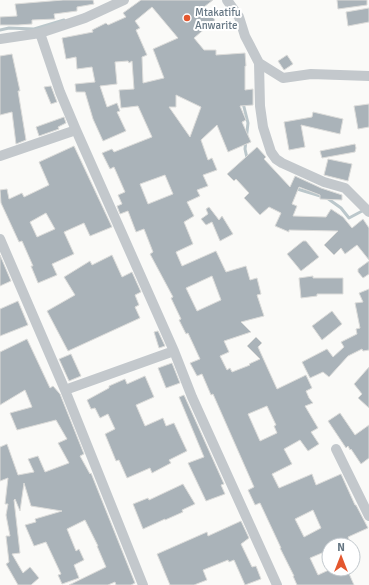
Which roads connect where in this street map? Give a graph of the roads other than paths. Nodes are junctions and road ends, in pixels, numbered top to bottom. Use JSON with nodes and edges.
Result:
{"nodes":[{"id":1,"x":124,"y":0,"type":"edge"},
{"id":2,"x":227,"y":0,"type":"edge"},
{"id":3,"x":40,"y":33,"type":"junction"},
{"id":4,"x":0,"y":39,"type":"edge"},
{"id":5,"x":259,"y":63,"type":"junction"},
{"id":6,"x":369,"y":76,"type":"edge"},
{"id":7,"x":76,"y":130,"type":"junction"},
{"id":8,"x":0,"y":156,"type":"edge"},
{"id":9,"x":369,"y":212,"type":"edge"},
{"id":10,"x":0,"y":240,"type":"edge"},
{"id":11,"x":174,"y":350,"type":"junction"},
{"id":12,"x":65,"y":390,"type":"junction"},
{"id":13,"x":336,"y":449,"type":"dead end"},
{"id":14,"x":369,"y":516,"type":"edge"},
{"id":15,"x":143,"y":585,"type":"edge"},
{"id":16,"x":277,"y":585,"type":"edge"}],
"edges":[{"from":1,"to":3,"type":"street"},
{"from":2,"to":5,"type":"street"},
{"from":3,"to":4,"type":"street"},
{"from":3,"to":7,"type":"street"},
{"from":5,"to":6,"type":"street"},
{"from":5,"to":9,"type":"street"},
{"from":7,"to":8,"type":"street"},
{"from":7,"to":11,"type":"street"},
{"from":10,"to":12,"type":"street"},
{"from":11,"to":12,"type":"street"},
{"from":11,"to":16,"type":"street"},
{"from":12,"to":15,"type":"street"},
{"from":13,"to":14,"type":"street"}]}
